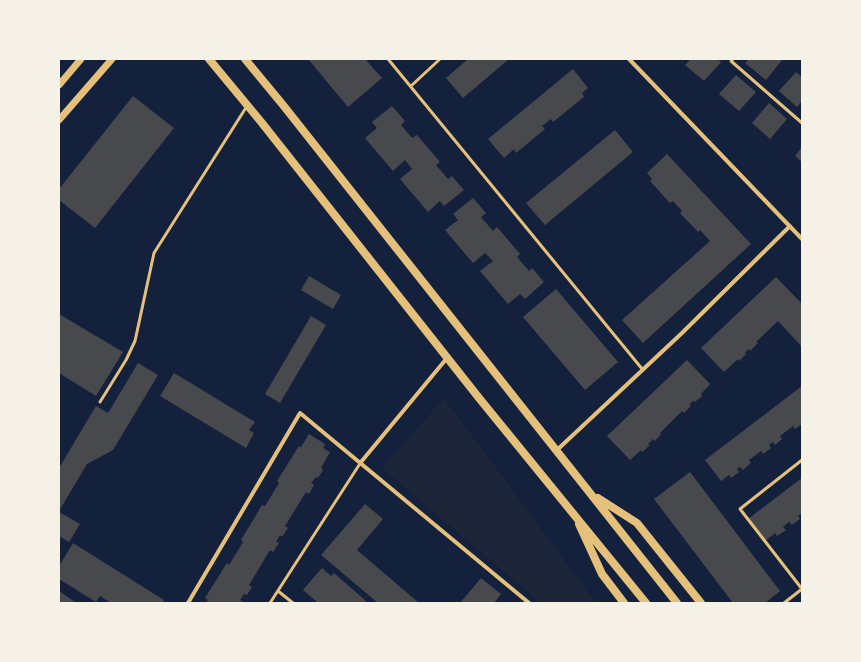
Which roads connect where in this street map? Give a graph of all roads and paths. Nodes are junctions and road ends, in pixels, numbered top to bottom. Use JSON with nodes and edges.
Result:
{"nodes":[{"id":1,"x":82,"y":59,"type":"edge"},
{"id":2,"x":112,"y":59,"type":"edge"},
{"id":3,"x":208,"y":59,"type":"edge"},
{"id":4,"x":245,"y":59,"type":"edge"},
{"id":5,"x":388,"y":59,"type":"edge"},
{"id":6,"x":440,"y":59,"type":"edge"},
{"id":7,"x":629,"y":59,"type":"edge"},
{"id":8,"x":733,"y":59,"type":"edge"},
{"id":9,"x":59,"y":85,"type":"edge"},
{"id":10,"x":411,"y":86,"type":"junction"},
{"id":11,"x":247,"y":105,"type":"junction"},
{"id":12,"x":59,"y":120,"type":"edge"},
{"id":13,"x":802,"y":123,"type":"edge"},
{"id":14,"x":790,"y":226,"type":"junction"},
{"id":15,"x":802,"y":239,"type":"edge"},
{"id":16,"x":447,"y":358,"type":"junction"},
{"id":17,"x":643,"y":370,"type":"junction"},
{"id":18,"x":100,"y":402,"type":"dead end"},
{"id":19,"x":556,"y":450,"type":"junction"},
{"id":20,"x":802,"y":460,"type":"edge"},
{"id":21,"x":361,"y":462,"type":"junction"},
{"id":22,"x":592,"y":495,"type":"junction"},
{"id":23,"x":573,"y":513,"type":"junction"},
{"id":24,"x":802,"y":589,"type":"edge"},
{"id":25,"x":278,"y":591,"type":"junction"},
{"id":26,"x":188,"y":603,"type":"edge"},
{"id":27,"x":270,"y":603,"type":"edge"},
{"id":28,"x":293,"y":603,"type":"edge"},
{"id":29,"x":529,"y":603,"type":"edge"},
{"id":30,"x":624,"y":603,"type":"edge"},
{"id":31,"x":646,"y":603,"type":"edge"},
{"id":32,"x":677,"y":603,"type":"edge"},
{"id":33,"x":701,"y":603,"type":"edge"},
{"id":34,"x":784,"y":603,"type":"edge"}],
"edges":[{"from":1,"to":9,"type":"street"},
{"from":2,"to":12,"type":"street"},
{"from":3,"to":11,"type":"main road"},
{"from":4,"to":19,"type":"main road"},
{"from":5,"to":10,"type":"lane"},
{"from":6,"to":10,"type":"lane"},
{"from":7,"to":14,"type":"street"},
{"from":8,"to":13,"type":"lane"},
{"from":10,"to":17,"type":"lane"},
{"from":11,"to":16,"type":"main road"},
{"from":11,"to":18,"type":"lane"},
{"from":14,"to":15,"type":"street"},
{"from":14,"to":17,"type":"street"},
{"from":16,"to":21,"type":"street"},
{"from":16,"to":23,"type":"main road"},
{"from":17,"to":19,"type":"street"},
{"from":19,"to":22,"type":"main road"},
{"from":20,"to":24,"type":"lane"},
{"from":21,"to":25,"type":"lane"},
{"from":21,"to":26,"type":"street"},
{"from":21,"to":29,"type":"street"},
{"from":22,"to":32,"type":"main road"},
{"from":22,"to":33,"type":"main road"},
{"from":23,"to":30,"type":"main road"},
{"from":23,"to":31,"type":"main road"},
{"from":24,"to":34,"type":"lane"},
{"from":25,"to":27,"type":"lane"},
{"from":25,"to":28,"type":"lane"}]}
